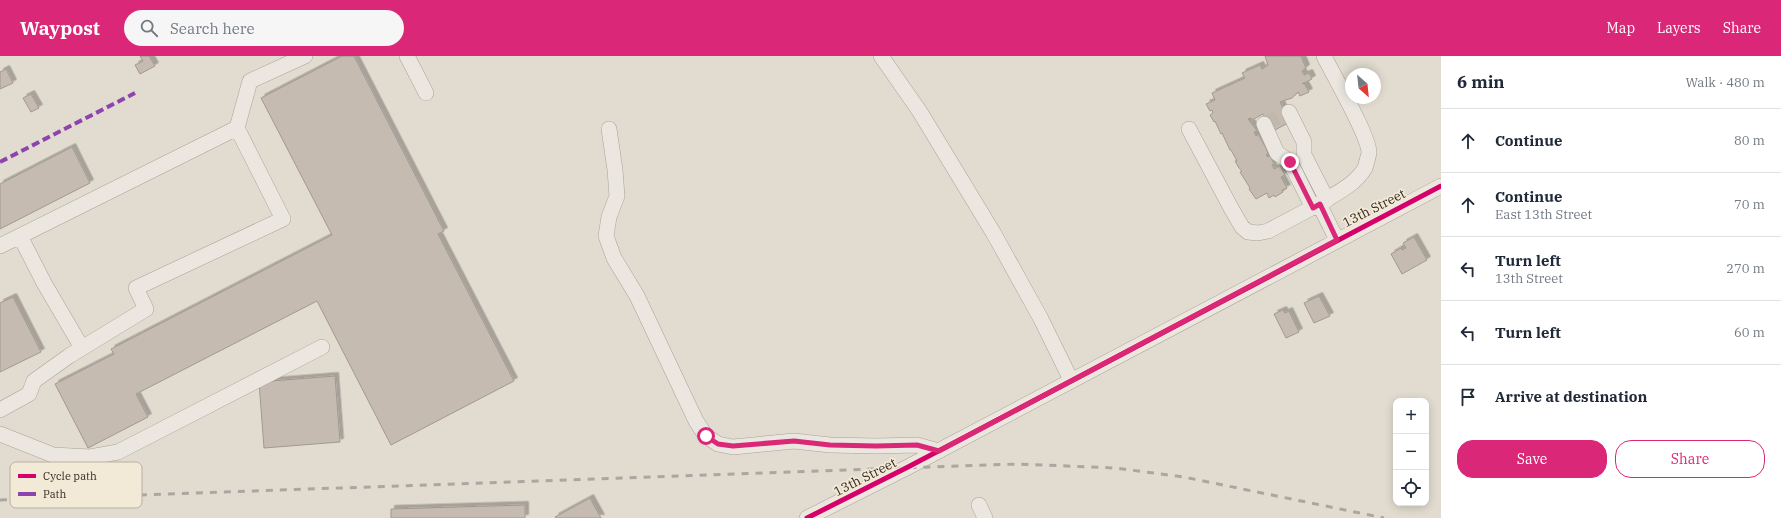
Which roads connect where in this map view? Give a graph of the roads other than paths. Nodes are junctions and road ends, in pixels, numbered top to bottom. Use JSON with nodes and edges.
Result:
{"nodes":[{"id":1,"x":305,"y":56,"type":"edge"},
{"id":2,"x":407,"y":56,"type":"edge"},
{"id":3,"x":881,"y":56,"type":"edge"},
{"id":4,"x":1324,"y":56,"type":"edge"},
{"id":5,"x":426,"y":93,"type":"dead end"},
{"id":6,"x":1289,"y":112,"type":"dead end"},
{"id":7,"x":1264,"y":124,"type":"dead end"},
{"id":8,"x":237,"y":128,"type":"junction"},
{"id":9,"x":609,"y":129,"type":"dead end"},
{"id":10,"x":1189,"y":129,"type":"dead end"},
{"id":11,"x":1297,"y":159,"type":"junction"},
{"id":12,"x":1441,"y":186,"type":"edge"},
{"id":13,"x":1320,"y":204,"type":"junction"},
{"id":14,"x":20,"y":236,"type":"junction"},
{"id":15,"x":1337,"y":240,"type":"junction"},
{"id":16,"x":0,"y":246,"type":"edge"},
{"id":17,"x":322,"y":347,"type":"dead end"},
{"id":18,"x":82,"y":348,"type":"junction"},
{"id":19,"x":1071,"y":380,"type":"junction"},
{"id":20,"x":0,"y":410,"type":"edge"},
{"id":21,"x":0,"y":434,"type":"edge"},
{"id":22,"x":939,"y":451,"type":"junction"},
{"id":23,"x":807,"y":518,"type":"edge"}],
"edges":[{"from":1,"to":8,"type":"street"},
{"from":2,"to":5,"type":"street"},
{"from":3,"to":19,"type":"street"},
{"from":4,"to":13,"type":"street"},
{"from":6,"to":11,"type":"street"},
{"from":7,"to":11,"type":"street"},
{"from":8,"to":14,"type":"street"},
{"from":8,"to":18,"type":"street"},
{"from":9,"to":22,"type":"street"},
{"from":10,"to":13,"type":"street"},
{"from":11,"to":13,"type":"street"},
{"from":12,"to":15,"type":"street","name":"13th Street"},
{"from":13,"to":15,"type":"street"},
{"from":14,"to":16,"type":"street"},
{"from":14,"to":18,"type":"street"},
{"from":15,"to":19,"type":"street","name":"13th Street"},
{"from":17,"to":21,"type":"street"},
{"from":18,"to":20,"type":"street"},
{"from":19,"to":22,"type":"street","name":"13th Street"},
{"from":22,"to":23,"type":"street","name":"13th Street"}]}
